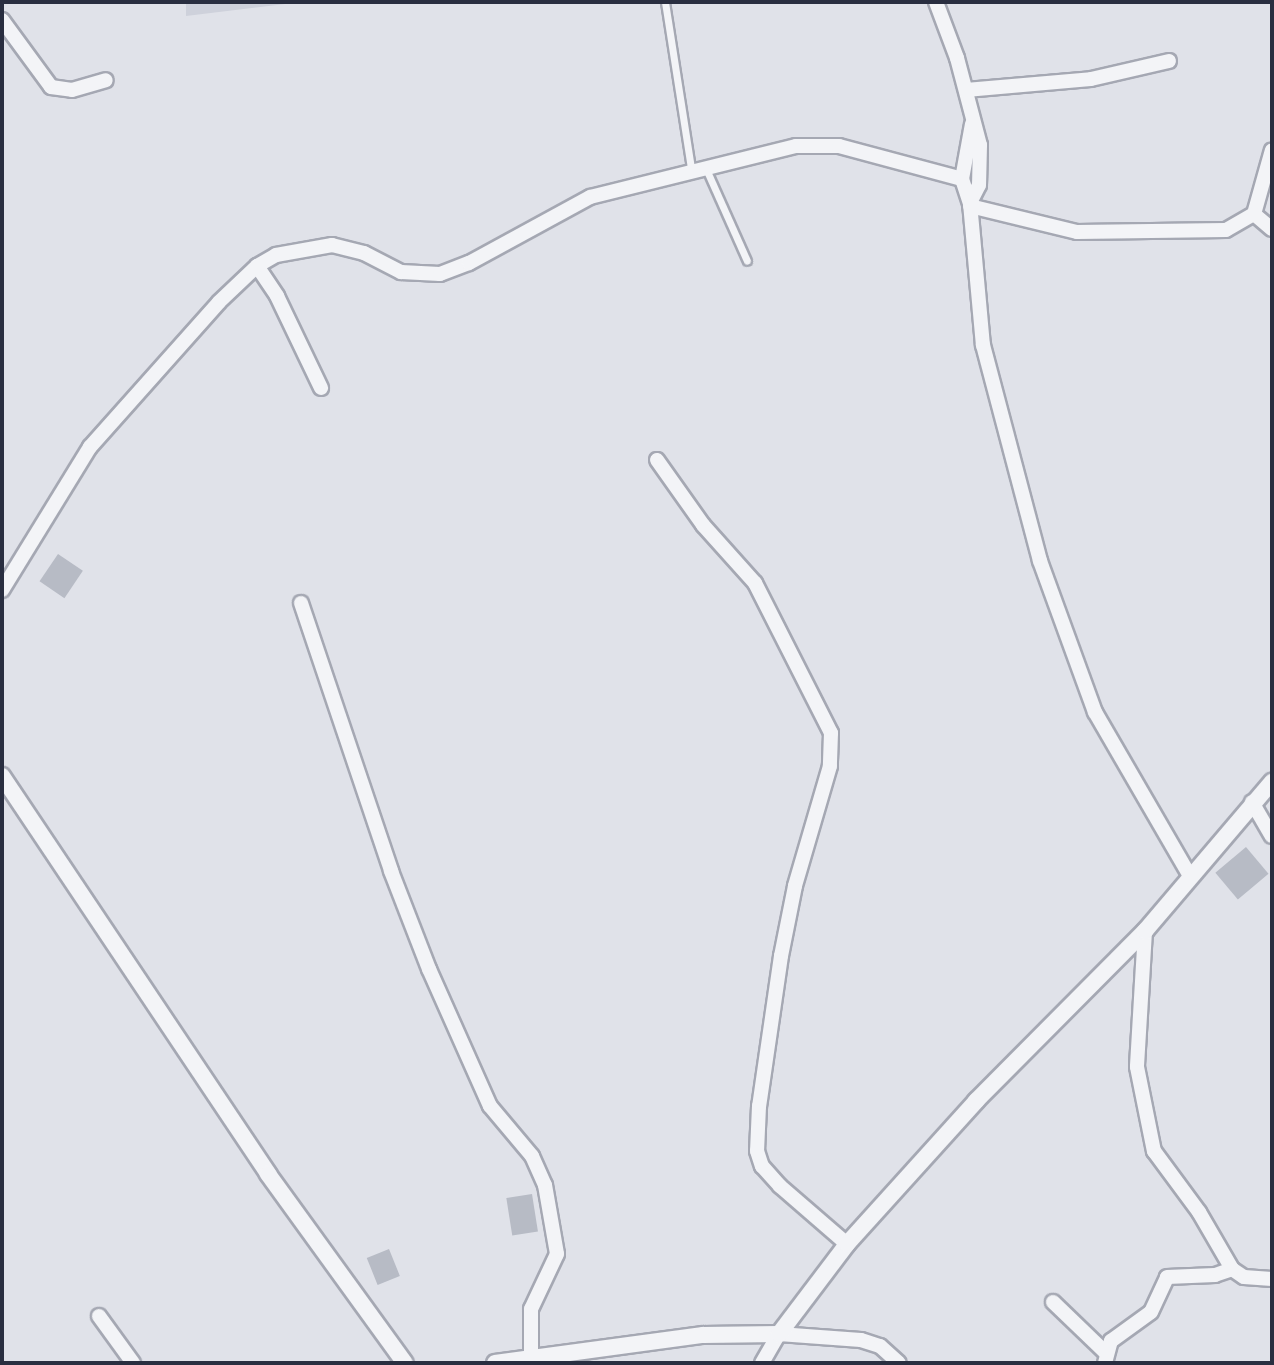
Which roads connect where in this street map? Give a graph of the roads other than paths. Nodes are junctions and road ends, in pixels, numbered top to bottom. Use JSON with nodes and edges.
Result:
{"nodes":[{"id":1,"x":665,"y":2,"type":"edge"},
{"id":2,"x":936,"y":2,"type":"edge"},
{"id":3,"x":2,"y":20,"type":"edge"},
{"id":4,"x":1169,"y":61,"type":"dead end"},
{"id":5,"x":106,"y":80,"type":"dead end"},
{"id":6,"x":966,"y":90,"type":"junction"},
{"id":7,"x":972,"y":124,"type":"junction"},
{"id":8,"x":1272,"y":150,"type":"edge"},
{"id":9,"x":707,"y":171,"type":"junction"},
{"id":10,"x":692,"y":175,"type":"junction"},
{"id":11,"x":962,"y":179,"type":"junction"},
{"id":12,"x":970,"y":204,"type":"junction"},
{"id":13,"x":1254,"y":214,"type":"junction"},
{"id":14,"x":1272,"y":229,"type":"edge"},
{"id":15,"x":747,"y":261,"type":"dead end"},
{"id":16,"x":257,"y":266,"type":"junction"},
{"id":17,"x":321,"y":388,"type":"dead end"},
{"id":18,"x":657,"y":460,"type":"dead end"},
{"id":19,"x":2,"y":590,"type":"edge"},
{"id":20,"x":301,"y":603,"type":"dead end"},
{"id":21,"x":2,"y":776,"type":"edge"},
{"id":22,"x":1272,"y":782,"type":"edge"},
{"id":23,"x":1252,"y":802,"type":"junction"},
{"id":24,"x":1272,"y":836,"type":"edge"},
{"id":25,"x":1190,"y":876,"type":"junction"},
{"id":26,"x":1145,"y":931,"type":"junction"},
{"id":27,"x":847,"y":1244,"type":"junction"},
{"id":28,"x":1232,"y":1269,"type":"junction"},
{"id":29,"x":1272,"y":1279,"type":"edge"},
{"id":30,"x":1053,"y":1303,"type":"dead end"},
{"id":31,"x":99,"y":1316,"type":"dead end"},
{"id":32,"x":779,"y":1334,"type":"junction"},
{"id":33,"x":1105,"y":1357,"type":"edge"},
{"id":34,"x":531,"y":1360,"type":"junction"},
{"id":35,"x":133,"y":1363,"type":"edge"},
{"id":36,"x":405,"y":1363,"type":"edge"},
{"id":37,"x":495,"y":1363,"type":"edge"},
{"id":38,"x":762,"y":1363,"type":"edge"},
{"id":39,"x":899,"y":1363,"type":"edge"}],
"edges":[{"from":1,"to":10,"type":"lane"},
{"from":2,"to":6,"type":"street"},
{"from":3,"to":5,"type":"street"},
{"from":4,"to":6,"type":"street"},
{"from":6,"to":7,"type":"street"},
{"from":7,"to":11,"type":"street"},
{"from":7,"to":12,"type":"street"},
{"from":8,"to":13,"type":"street"},
{"from":9,"to":10,"type":"street"},
{"from":9,"to":11,"type":"street"},
{"from":9,"to":15,"type":"lane"},
{"from":10,"to":16,"type":"street"},
{"from":11,"to":12,"type":"street"},
{"from":12,"to":13,"type":"street"},
{"from":12,"to":25,"type":"street"},
{"from":13,"to":14,"type":"street"},
{"from":16,"to":17,"type":"street"},
{"from":16,"to":19,"type":"street"},
{"from":18,"to":27,"type":"street"},
{"from":20,"to":34,"type":"street"},
{"from":21,"to":36,"type":"street"},
{"from":22,"to":23,"type":"street"},
{"from":23,"to":24,"type":"street"},
{"from":23,"to":25,"type":"street"},
{"from":25,"to":26,"type":"street"},
{"from":26,"to":27,"type":"street"},
{"from":26,"to":28,"type":"street"},
{"from":27,"to":32,"type":"street"},
{"from":28,"to":29,"type":"street"},
{"from":28,"to":33,"type":"street"},
{"from":30,"to":33,"type":"street"},
{"from":31,"to":35,"type":"street"},
{"from":32,"to":34,"type":"street"},
{"from":32,"to":38,"type":"street"},
{"from":32,"to":39,"type":"street"},
{"from":34,"to":37,"type":"street"}]}
